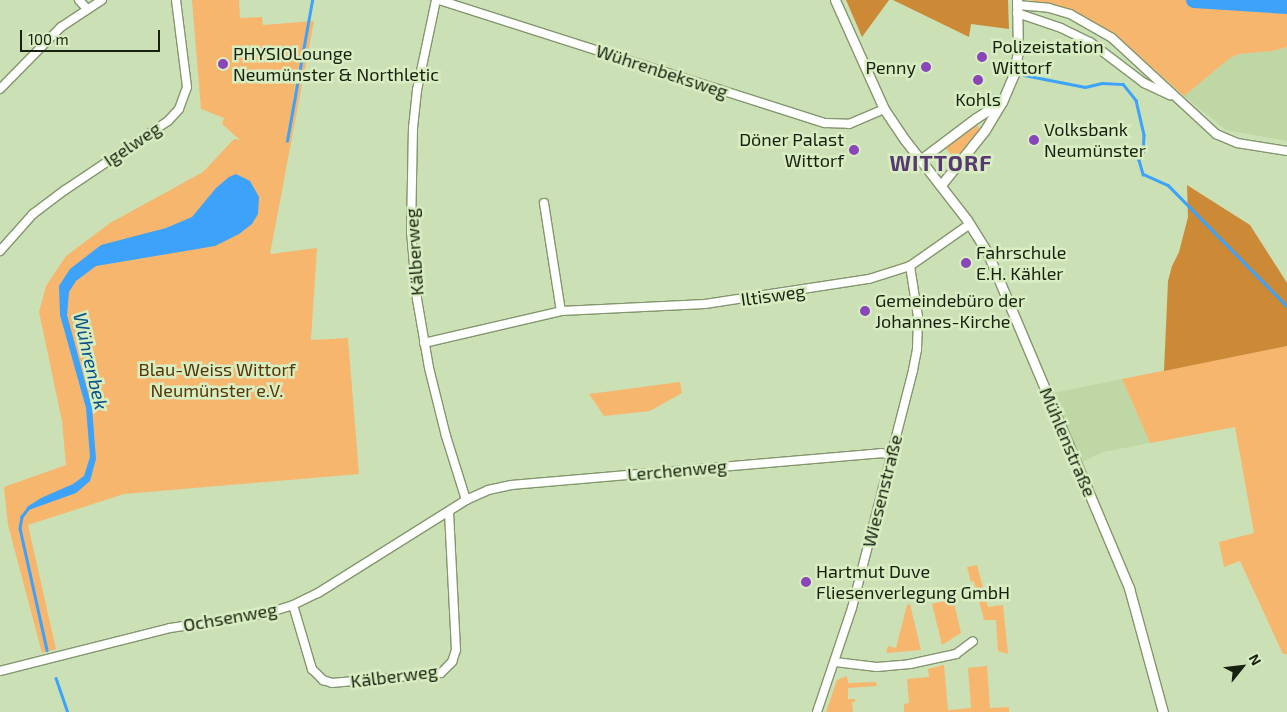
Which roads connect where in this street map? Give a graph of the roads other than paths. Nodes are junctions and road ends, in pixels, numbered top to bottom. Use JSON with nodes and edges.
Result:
{"nodes":[{"id":1,"x":80,"y":0,"type":"edge"},
{"id":2,"x":102,"y":0,"type":"edge"},
{"id":3,"x":176,"y":0,"type":"edge"},
{"id":4,"x":437,"y":0,"type":"edge"},
{"id":5,"x":835,"y":0,"type":"edge"},
{"id":6,"x":1017,"y":6,"type":"edge"},
{"id":7,"x":87,"y":9,"type":"junction"},
{"id":8,"x":0,"y":75,"type":"edge"},
{"id":9,"x":6,"y":82,"type":"junction"},
{"id":10,"x":0,"y":89,"type":"edge"},
{"id":11,"x":1173,"y":97,"type":"junction"},
{"id":12,"x":1002,"y":102,"type":"junction"},
{"id":13,"x":884,"y":109,"type":"junction"},
{"id":14,"x":1287,"y":151,"type":"edge"},
{"id":15,"x":920,"y":160,"type":"junction"},
{"id":16,"x":941,"y":186,"type":"junction"},
{"id":17,"x":544,"y":203,"type":"dead end"},
{"id":18,"x":970,"y":224,"type":"junction"},
{"id":19,"x":0,"y":251,"type":"edge"},
{"id":20,"x":910,"y":266,"type":"junction"},
{"id":21,"x":561,"y":311,"type":"junction"},
{"id":22,"x":424,"y":343,"type":"junction"},
{"id":23,"x":892,"y":456,"type":"junction"},
{"id":24,"x":466,"y":500,"type":"junction"},
{"id":25,"x":449,"y":512,"type":"junction"},
{"id":26,"x":293,"y":605,"type":"junction"},
{"id":27,"x":973,"y":641,"type":"dead end"},
{"id":28,"x":835,"y":662,"type":"junction"},
{"id":29,"x":0,"y":671,"type":"edge"},
{"id":30,"x":817,"y":712,"type":"edge"},
{"id":31,"x":1163,"y":712,"type":"edge"}],
"edges":[{"from":1,"to":7,"type":"street"},
{"from":2,"to":7,"type":"street"},
{"from":3,"to":19,"type":"street","name":"Igelweg"},
{"from":4,"to":13,"type":"street","name":"Wührenbeksweg"},
{"from":4,"to":22,"type":"street","name":"Kälberweg"},
{"from":5,"to":13,"type":"street","name":"Mühlenstraße"},
{"from":6,"to":11,"type":"street"},
{"from":6,"to":11,"type":"street"},
{"from":6,"to":12,"type":"street"},
{"from":7,"to":9,"type":"street"},
{"from":8,"to":9,"type":"street"},
{"from":9,"to":10,"type":"street"},
{"from":11,"to":14,"type":"street"},
{"from":12,"to":15,"type":"street"},
{"from":12,"to":16,"type":"street"},
{"from":13,"to":15,"type":"street","name":"Mühlenstraße"},
{"from":15,"to":16,"type":"street","name":"Mühlenstraße"},
{"from":16,"to":18,"type":"street","name":"Mühlenstraße"},
{"from":17,"to":21,"type":"street"},
{"from":18,"to":20,"type":"street","name":"Iltisweg"},
{"from":18,"to":31,"type":"street","name":"Mühlenstraße"},
{"from":20,"to":21,"type":"street","name":"Iltisweg"},
{"from":20,"to":23,"type":"street","name":"Wiesenstraße"},
{"from":21,"to":22,"type":"street","name":"Iltisweg"},
{"from":22,"to":24,"type":"street","name":"Kälberweg"},
{"from":23,"to":24,"type":"street","name":"Lerchenweg"},
{"from":23,"to":28,"type":"street","name":"Wiesenstraße"},
{"from":24,"to":25,"type":"street","name":"Ochsenweg"},
{"from":25,"to":26,"type":"street","name":"Ochsenweg"},
{"from":25,"to":26,"type":"street","name":"Kälberweg"},
{"from":26,"to":29,"type":"street","name":"Ochsenweg"},
{"from":27,"to":28,"type":"street"},
{"from":28,"to":30,"type":"street","name":"Wiesenstraße"}]}
